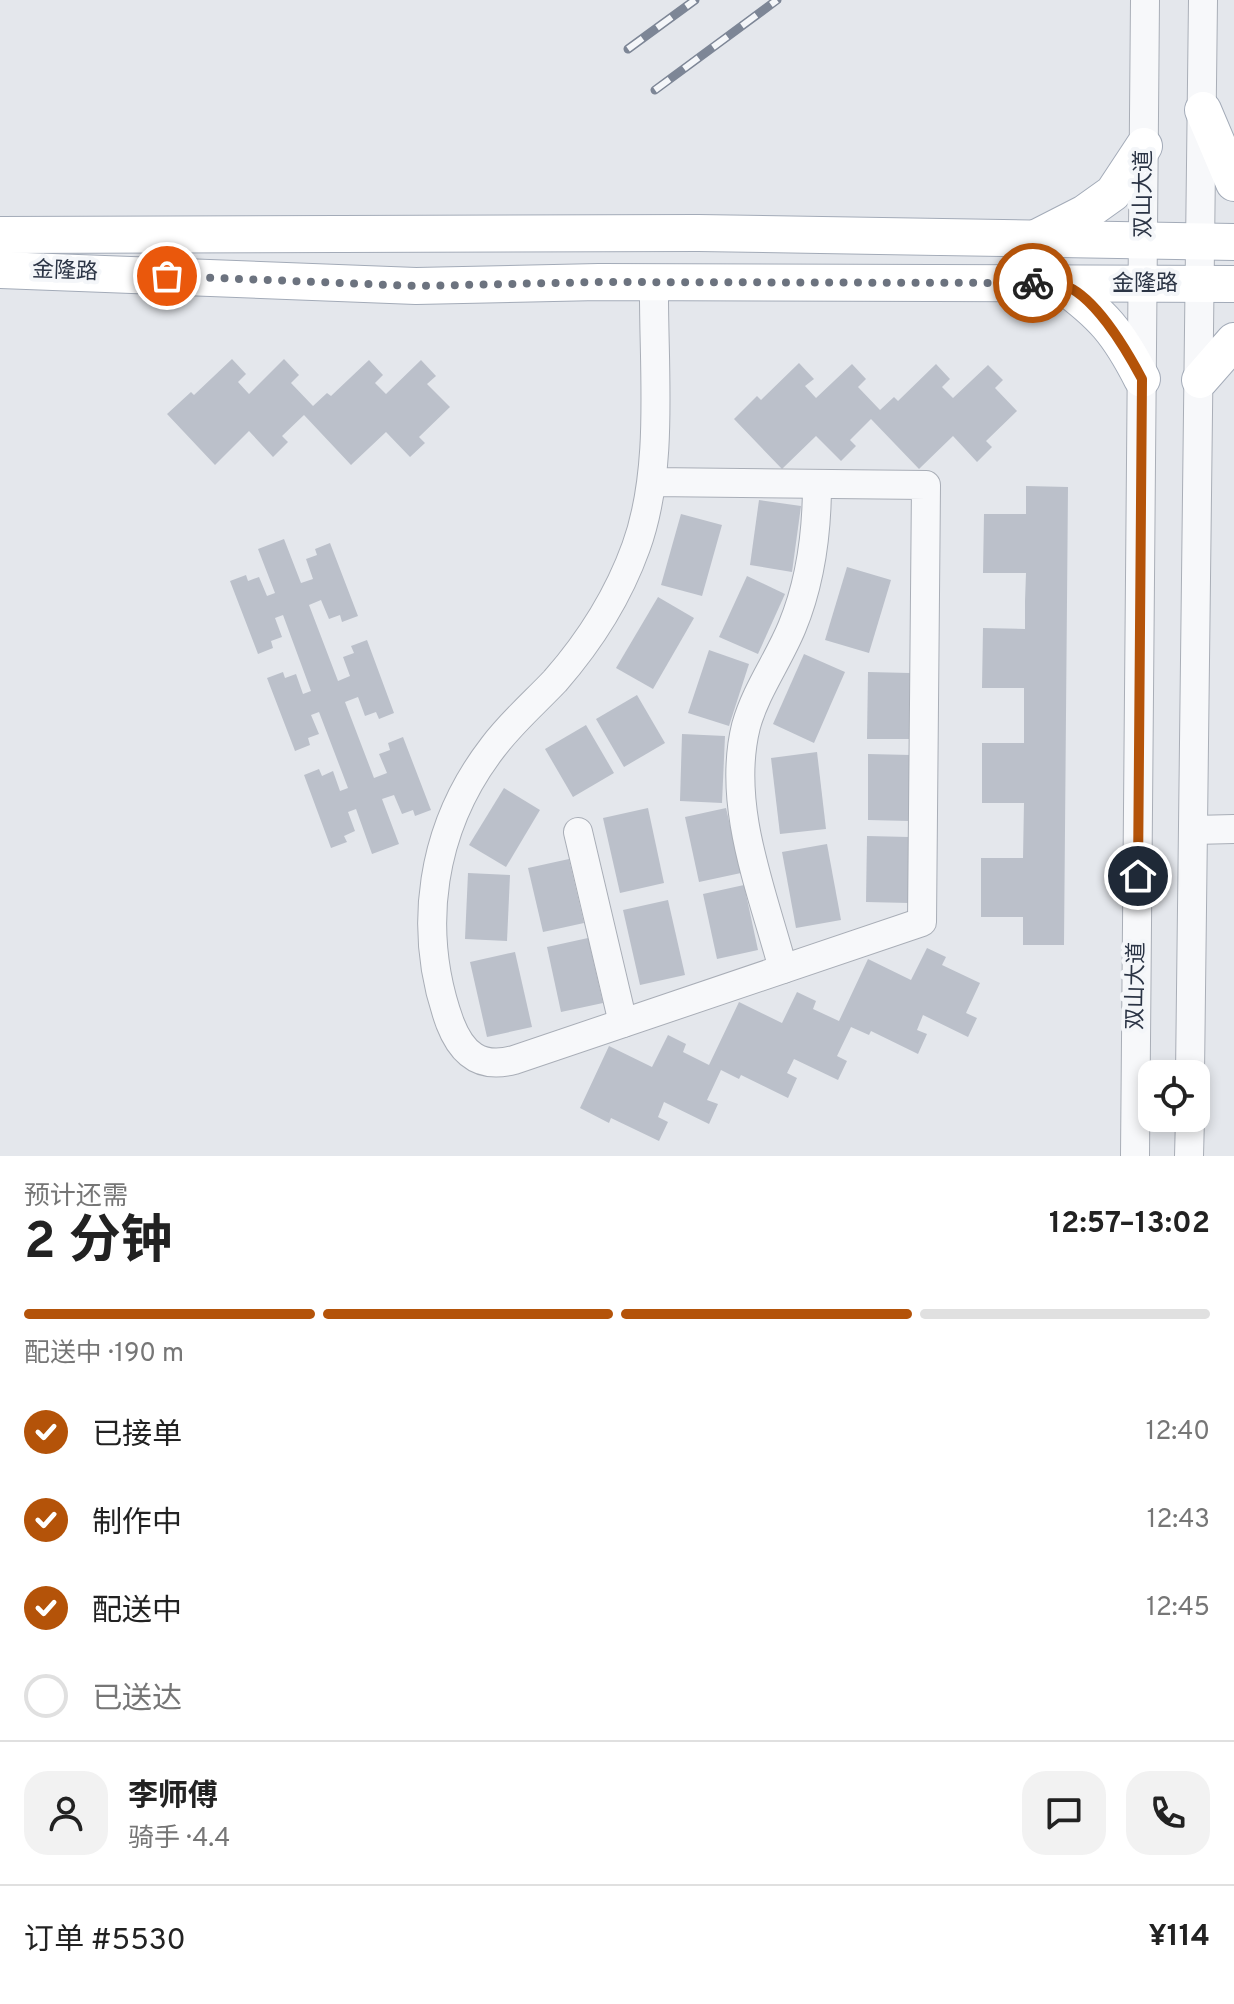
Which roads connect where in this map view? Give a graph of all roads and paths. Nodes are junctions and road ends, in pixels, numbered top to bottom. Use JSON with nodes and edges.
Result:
{"nodes":[{"id":1,"x":1145,"y":0,"type":"edge"},
{"id":2,"x":1203,"y":0,"type":"edge"},
{"id":3,"x":1203,"y":110,"type":"junction"},
{"id":4,"x":1144,"y":146,"type":"junction"},
{"id":5,"x":1234,"y":183,"type":"edge"},
{"id":6,"x":0,"y":235,"type":"edge"},
{"id":7,"x":1031,"y":241,"type":"junction"},
{"id":8,"x":1218,"y":242,"type":"edge"},
{"id":9,"x":1144,"y":243,"type":"junction"},
{"id":10,"x":0,"y":270,"type":"edge"},
{"id":11,"x":654,"y":282,"type":"junction"},
{"id":12,"x":1143,"y":283,"type":"junction"},
{"id":13,"x":1061,"y":284,"type":"junction"},
{"id":14,"x":1218,"y":284,"type":"edge"},
{"id":15,"x":1234,"y":341,"type":"edge"},
{"id":16,"x":1142,"y":379,"type":"junction"},
{"id":17,"x":1200,"y":380,"type":"junction"},
{"id":18,"x":653,"y":482,"type":"junction"},
{"id":19,"x":817,"y":484,"type":"junction"},
{"id":20,"x":1234,"y":829,"type":"edge"},
{"id":21,"x":1194,"y":830,"type":"junction"},
{"id":22,"x":578,"y":832,"type":"dead end"},
{"id":23,"x":783,"y":969,"type":"junction"},
{"id":24,"x":623,"y":1023,"type":"junction"},
{"id":25,"x":1190,"y":1060,"type":"edge"},
{"id":26,"x":1190,"y":1132,"type":"edge"},
{"id":27,"x":1135,"y":1156,"type":"edge"},
{"id":28,"x":1189,"y":1156,"type":"edge"}],
"edges":[{"from":1,"to":4,"type":"street","name":"双山大道"},
{"from":2,"to":3,"type":"street"},
{"from":3,"to":5,"type":"main road"},
{"from":3,"to":8,"type":"street"},
{"from":4,"to":7,"type":"main road"},
{"from":4,"to":9,"type":"street","name":"双山大道"},
{"from":6,"to":7,"type":"main road","name":"金隆路"},
{"from":7,"to":9,"type":"main road","name":"金隆路"},
{"from":8,"to":9,"type":"main road","name":"金隆路"},
{"from":8,"to":14,"type":"street"},
{"from":9,"to":12,"type":"street","name":"双山大道"},
{"from":10,"to":11,"type":"main road","name":"金隆路"},
{"from":11,"to":13,"type":"main road","name":"金隆路"},
{"from":11,"to":18,"type":"street"},
{"from":12,"to":13,"type":"main road","name":"金隆路"},
{"from":12,"to":14,"type":"main road","name":"金隆路"},
{"from":12,"to":16,"type":"street","name":"双山大道"},
{"from":13,"to":16,"type":"main road"},
{"from":14,"to":17,"type":"street"},
{"from":15,"to":17,"type":"main road"},
{"from":16,"to":27,"type":"street","name":"双山大道"},
{"from":17,"to":21,"type":"street"},
{"from":18,"to":19,"type":"street"},
{"from":18,"to":24,"type":"street"},
{"from":19,"to":23,"type":"street"},
{"from":19,"to":23,"type":"street"},
{"from":20,"to":21,"type":"street"},
{"from":21,"to":25,"type":"street"},
{"from":22,"to":24,"type":"street"},
{"from":23,"to":24,"type":"street"},
{"from":26,"to":28,"type":"street"}]}
